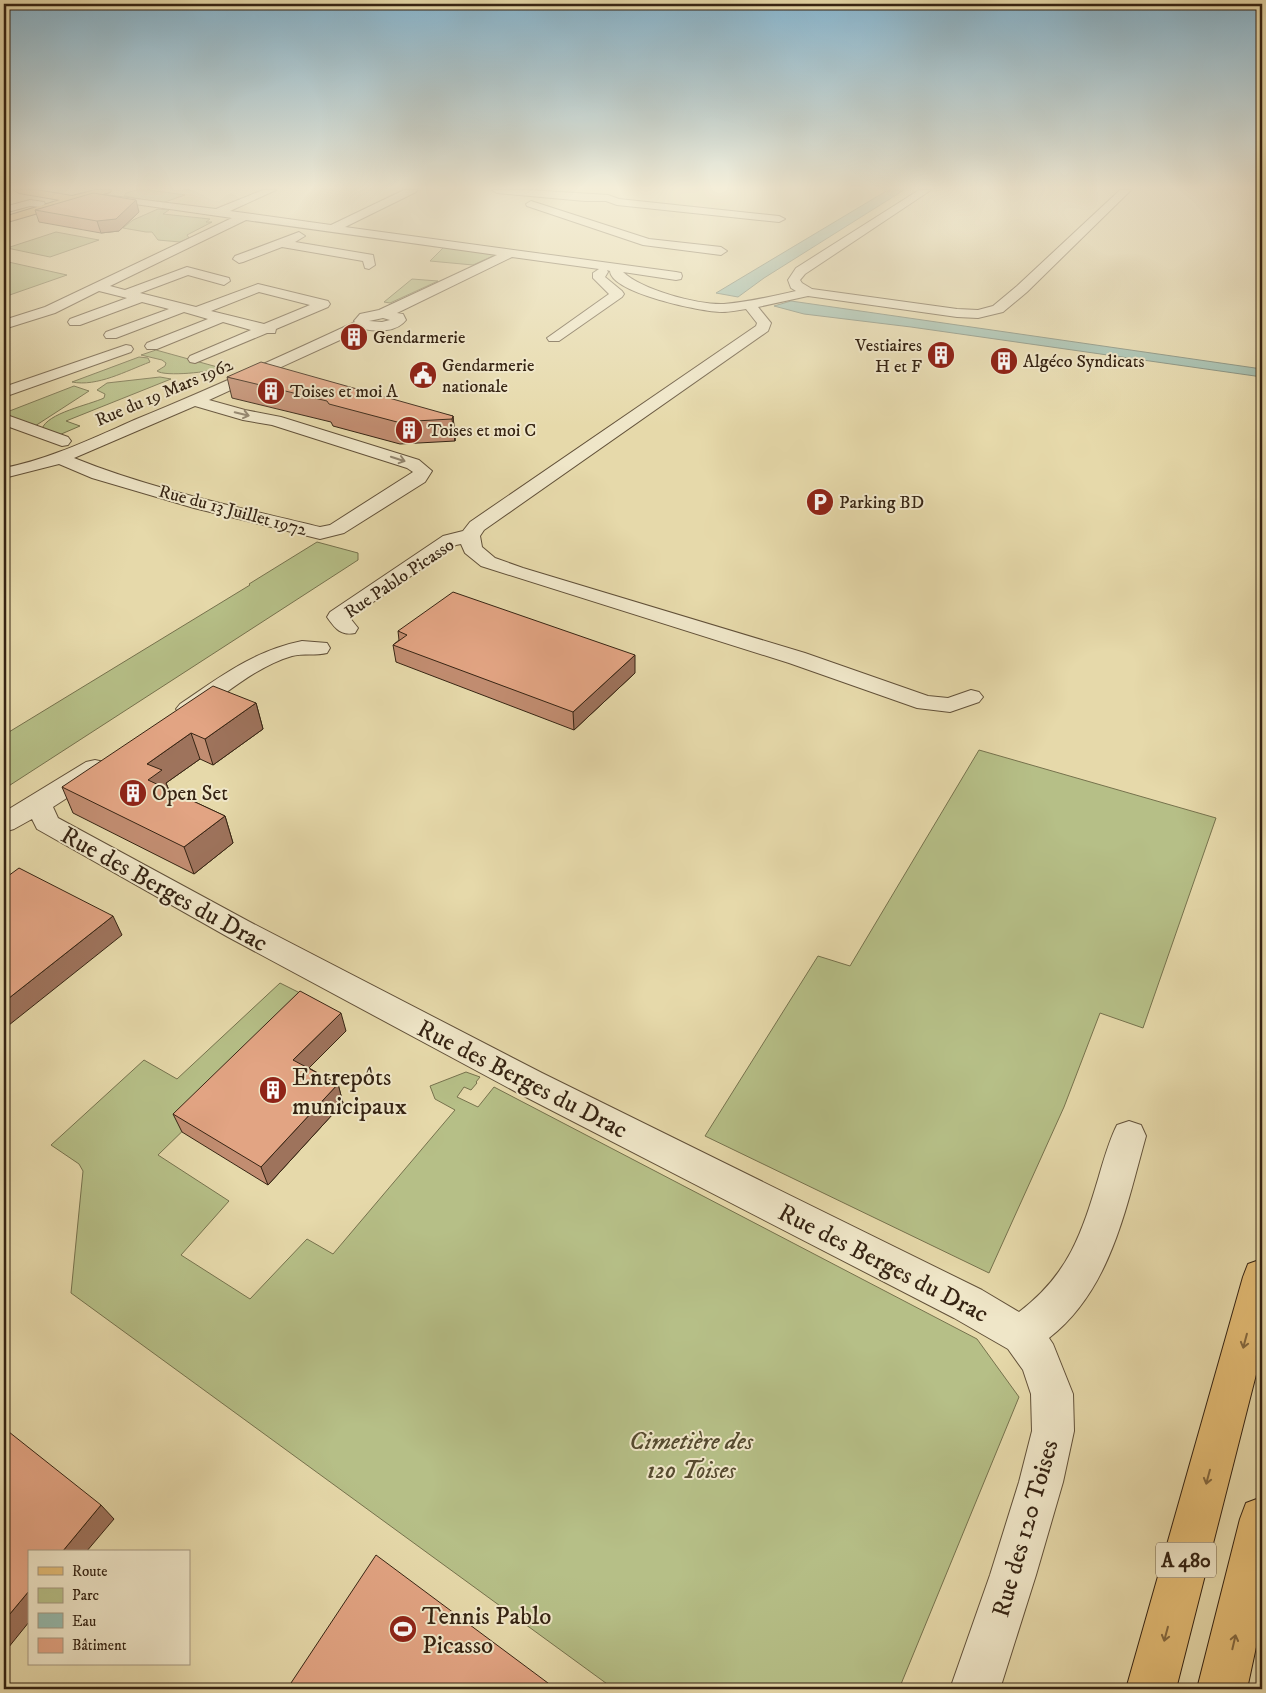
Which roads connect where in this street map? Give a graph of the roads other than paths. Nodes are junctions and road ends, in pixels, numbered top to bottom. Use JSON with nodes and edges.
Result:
{"nodes":[{"id":1,"x":135,"y":269,"type":"edge"},
{"id":2,"x":477,"y":269,"type":"edge"},
{"id":3,"x":607,"y":269,"type":"edge"},
{"id":4,"x":612,"y":269,"type":"edge"},
{"id":5,"x":625,"y":269,"type":"edge"},
{"id":6,"x":802,"y":269,"type":"edge"},
{"id":7,"x":1043,"y":269,"type":"edge"},
{"id":8,"x":676,"y":276,"type":"dead end"},
{"id":9,"x":224,"y":281,"type":"junction"},
{"id":10,"x":154,"y":283,"type":"junction"},
{"id":11,"x":98,"y":287,"type":"junction"},
{"id":12,"x":258,"y":288,"type":"junction"},
{"id":13,"x":199,"y":289,"type":"dead end"},
{"id":14,"x":808,"y":292,"type":"junction"},
{"id":15,"x":126,"y":294,"type":"junction"},
{"id":16,"x":140,"y":298,"type":"junction"},
{"id":17,"x":183,"y":298,"type":"junction"},
{"id":18,"x":749,"y":305,"type":"junction"},
{"id":19,"x":197,"y":312,"type":"junction"},
{"id":20,"x":221,"y":318,"type":"junction"},
{"id":21,"x":75,"y":322,"type":"dead end"},
{"id":22,"x":4,"y":325,"type":"edge"},
{"id":23,"x":265,"y":329,"type":"junction"},
{"id":24,"x":111,"y":335,"type":"dead end"},
{"id":25,"x":297,"y":337,"type":"dead end"},
{"id":26,"x":554,"y":338,"type":"dead end"},
{"id":27,"x":152,"y":346,"type":"dead end"},
{"id":28,"x":126,"y":349,"type":"dead end"},
{"id":29,"x":196,"y":359,"type":"dead end"},
{"id":30,"x":221,"y":374,"type":"dead end"},
{"id":31,"x":42,"y":378,"type":"junction"},
{"id":32,"x":58,"y":389,"type":"dead end"},
{"id":33,"x":4,"y":392,"type":"edge"},
{"id":34,"x":195,"y":401,"type":"junction"},
{"id":35,"x":6,"y":412,"type":"edge"},
{"id":36,"x":61,"y":449,"type":"junction"},
{"id":37,"x":16,"y":456,"type":"dead end"},
{"id":38,"x":4,"y":473,"type":"edge"},
{"id":39,"x":470,"y":536,"type":"junction"},
{"id":40,"x":347,"y":628,"type":"dead end"},
{"id":41,"x":320,"y":648,"type":"dead end"},
{"id":42,"x":971,"y":697,"type":"dead end"},
{"id":43,"x":167,"y":722,"type":"edge"},
{"id":44,"x":110,"y":759,"type":"edge"},
{"id":45,"x":39,"y":804,"type":"junction"},
{"id":46,"x":4,"y":823,"type":"edge"},
{"id":47,"x":1129,"y":1136,"type":"dead end"},
{"id":48,"x":1262,"y":1277,"type":"edge"},
{"id":49,"x":1022,"y":1335,"type":"junction"},
{"id":50,"x":1262,"y":1519,"type":"edge"},
{"id":51,"x":975,"y":1689,"type":"edge"},
{"id":52,"x":1151,"y":1689,"type":"edge"},
{"id":53,"x":1222,"y":1689,"type":"edge"}],
"edges":[{"from":1,"to":11,"type":"street"},
{"from":2,"to":34,"type":"street","name":"Rue du 19 Mars 1962"},
{"from":3,"to":26,"type":"street"},
{"from":4,"to":18,"type":"street"},
{"from":5,"to":8,"type":"street"},
{"from":6,"to":14,"type":"street"},
{"from":7,"to":14,"type":"street"},
{"from":9,"to":10,"type":"street"},
{"from":9,"to":12,"type":"street"},
{"from":9,"to":13,"type":"street"},
{"from":10,"to":15,"type":"street"},
{"from":10,"to":17,"type":"street"},
{"from":11,"to":15,"type":"street"},
{"from":11,"to":22,"type":"street"},
{"from":12,"to":19,"type":"street"},
{"from":12,"to":23,"type":"street"},
{"from":14,"to":18,"type":"street"},
{"from":15,"to":16,"type":"street"},
{"from":16,"to":17,"type":"street"},
{"from":16,"to":21,"type":"street"},
{"from":17,"to":19,"type":"street"},
{"from":17,"to":24,"type":"street"},
{"from":18,"to":39,"type":"street"},
{"from":19,"to":20,"type":"street"},
{"from":20,"to":23,"type":"street"},
{"from":20,"to":27,"type":"street"},
{"from":23,"to":25,"type":"street"},
{"from":23,"to":29,"type":"street"},
{"from":28,"to":31,"type":"street"},
{"from":30,"to":36,"type":"street"},
{"from":31,"to":32,"type":"street"},
{"from":31,"to":33,"type":"street"},
{"from":34,"to":36,"type":"street","name":"Rue du 19 Mars 1962"},
{"from":34,"to":36,"type":"street","name":"Rue du 13 Juillet 1972","one_way":true},
{"from":35,"to":36,"type":"street","name":"Rue du 13 Juillet 1972"},
{"from":36,"to":37,"type":"street"},
{"from":36,"to":38,"type":"street","name":"Rue du 19 Mars 1962"},
{"from":39,"to":40,"type":"street","name":"Rue Pablo Picasso"},
{"from":39,"to":42,"type":"street"},
{"from":41,"to":43,"type":"street"},
{"from":44,"to":45,"type":"street"},
{"from":45,"to":46,"type":"street"},
{"from":45,"to":49,"type":"street","name":"Rue des Berges du Drac"},
{"from":47,"to":49,"type":"street"},
{"from":48,"to":52,"type":"main road","number":"A 480","one_way":true},
{"from":49,"to":51,"type":"street","name":"Rue des 120 Toises"},
{"from":53,"to":50,"type":"main road","number":"A 480","one_way":true}]}
